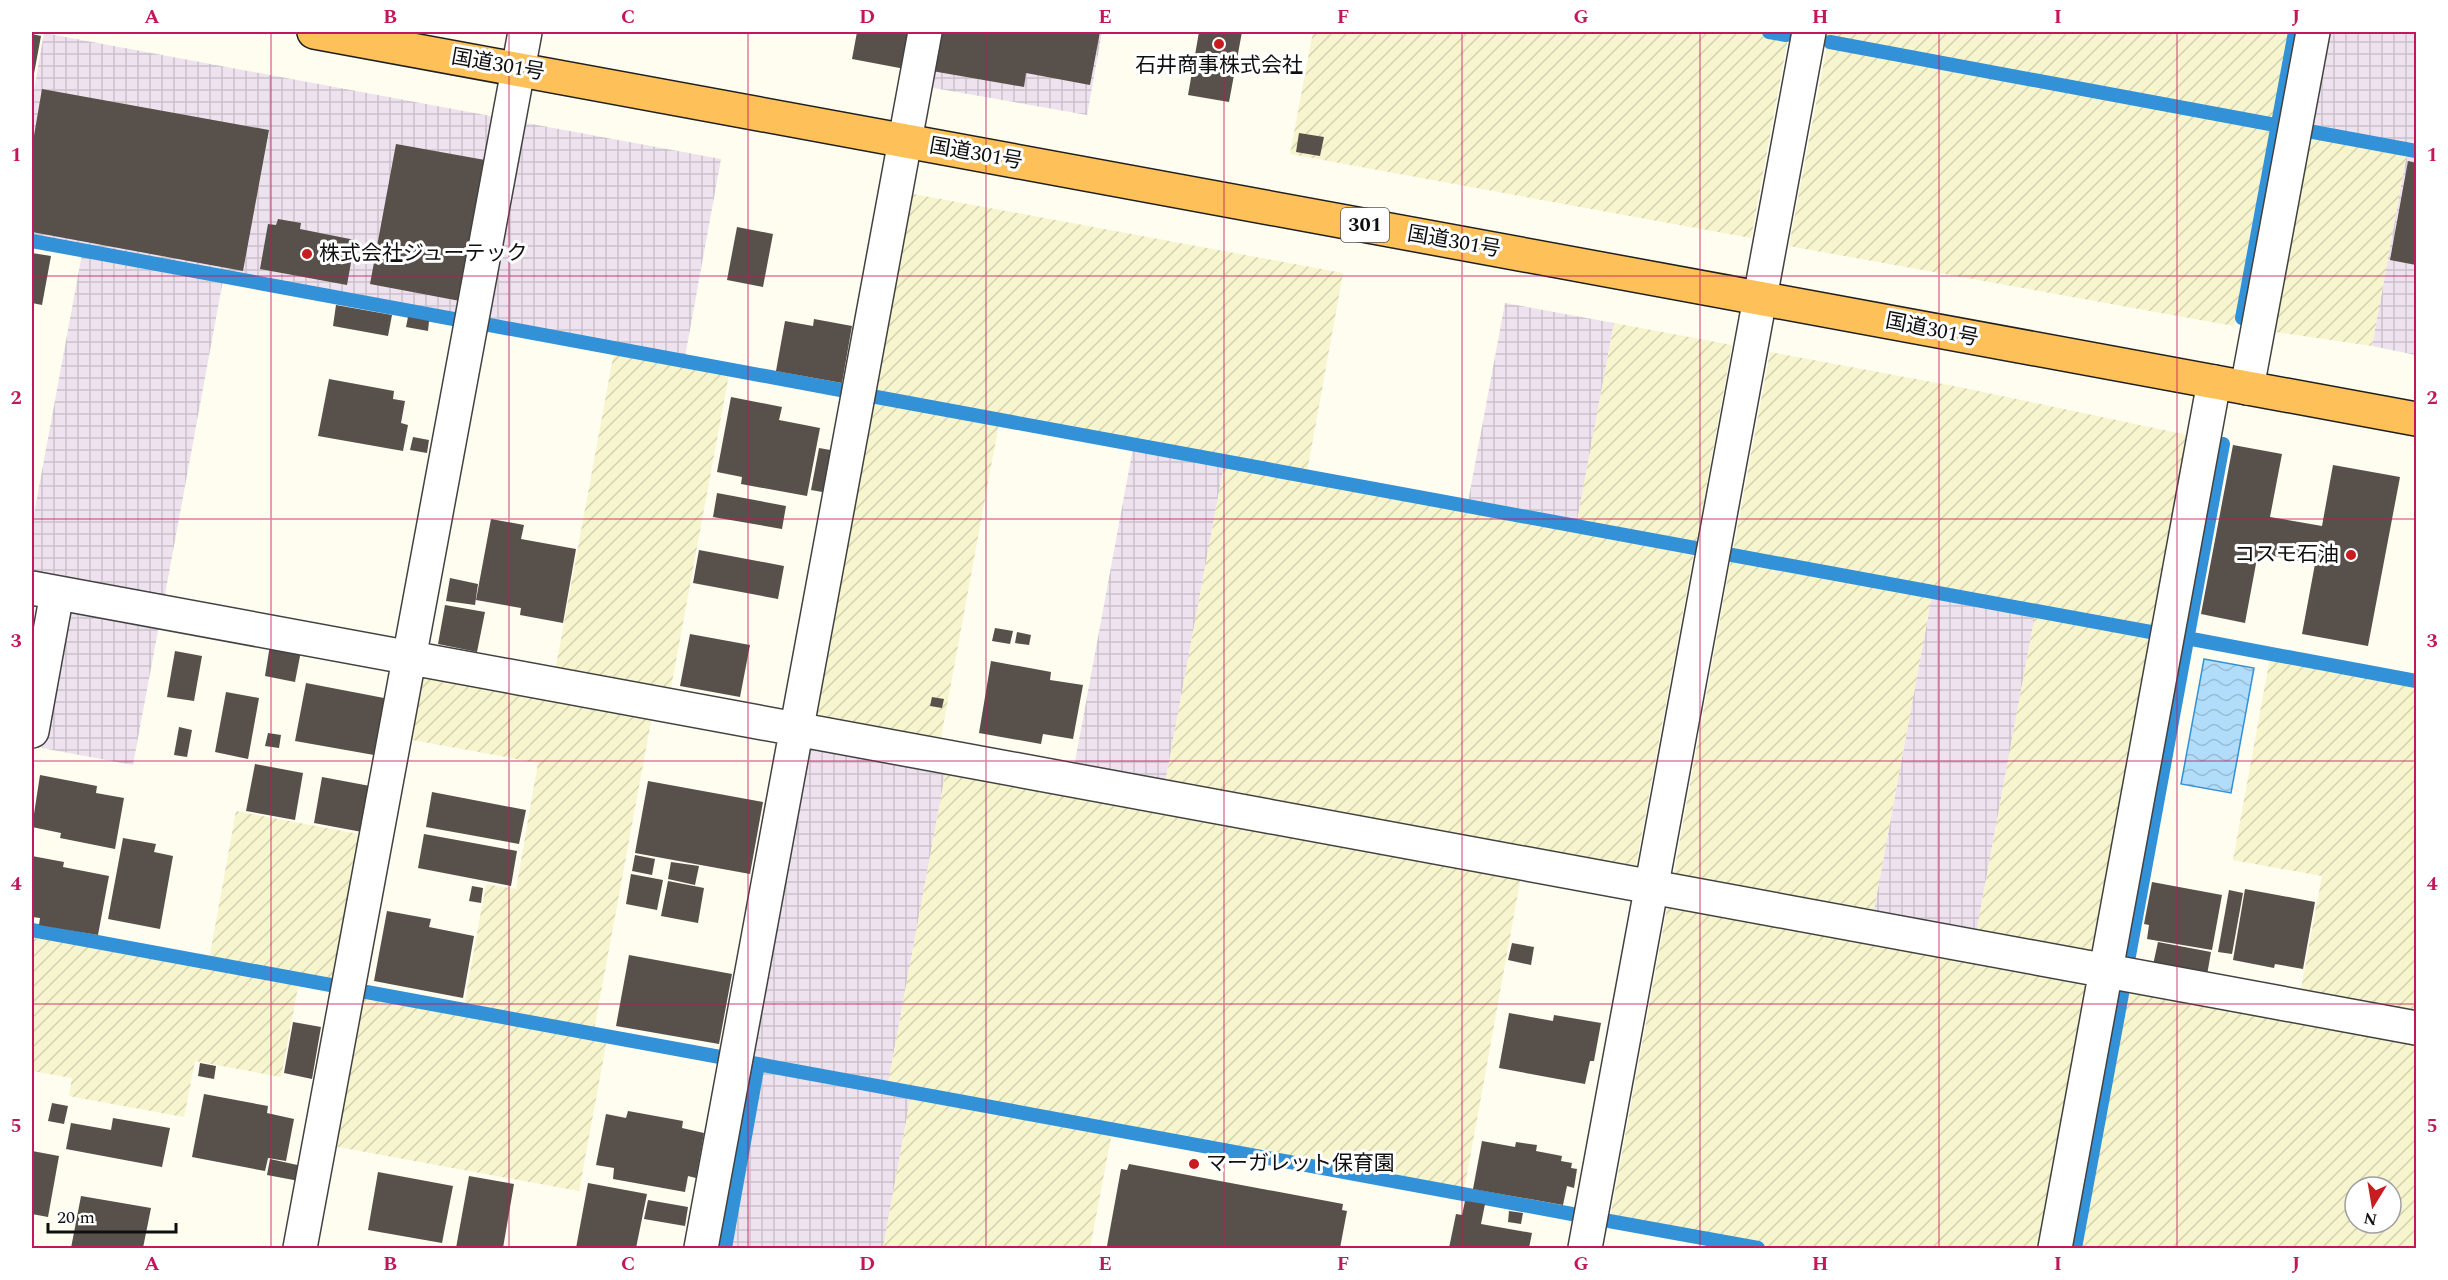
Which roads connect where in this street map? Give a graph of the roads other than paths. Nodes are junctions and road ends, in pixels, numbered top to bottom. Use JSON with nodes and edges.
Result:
{"nodes":[{"id":1,"x":314,"y":32,"type":"edge"},
{"id":2,"x":525,"y":32,"type":"edge"},
{"id":3,"x":925,"y":32,"type":"edge"},
{"id":4,"x":1809,"y":32,"type":"edge"},
{"id":5,"x":2313,"y":32,"type":"edge"},
{"id":6,"x":518,"y":69,"type":"junction"},
{"id":7,"x":905,"y":141,"type":"junction"},
{"id":8,"x":1760,"y":298,"type":"junction"},
{"id":9,"x":2214,"y":382,"type":"junction"},
{"id":10,"x":2247,"y":388,"type":"junction"},
{"id":11,"x":2416,"y":419,"type":"edge"},
{"id":12,"x":44,"y":590,"type":"edge"},
{"id":13,"x":410,"y":658,"type":"junction"},
{"id":14,"x":797,"y":729,"type":"junction"},
{"id":15,"x":32,"y":731,"type":"edge"},
{"id":16,"x":1652,"y":887,"type":"junction"},
{"id":17,"x":2106,"y":971,"type":"junction"},
{"id":18,"x":2416,"y":1028,"type":"edge"},
{"id":19,"x":300,"y":1248,"type":"edge"},
{"id":20,"x":701,"y":1248,"type":"edge"},
{"id":21,"x":1585,"y":1248,"type":"edge"},
{"id":22,"x":2055,"y":1248,"type":"edge"}],
"edges":[{"from":1,"to":6,"type":"highway","name":"国道301号","number":"301"},
{"from":2,"to":6,"type":"street"},
{"from":3,"to":7,"type":"street"},
{"from":4,"to":8,"type":"street"},
{"from":5,"to":10,"type":"street"},
{"from":6,"to":7,"type":"highway","name":"国道301号","number":"301"},
{"from":6,"to":13,"type":"street"},
{"from":7,"to":8,"type":"highway","name":"国道301号","number":"301"},
{"from":7,"to":14,"type":"street"},
{"from":8,"to":9,"type":"highway","name":"国道301号","number":"301"},
{"from":8,"to":16,"type":"street"},
{"from":9,"to":10,"type":"highway","name":"国道301号","number":"301"},
{"from":9,"to":17,"type":"street"},
{"from":10,"to":11,"type":"highway","name":"国道301号","number":"301"},
{"from":12,"to":13,"type":"street"},
{"from":12,"to":15,"type":"street"},
{"from":13,"to":14,"type":"street"},
{"from":13,"to":19,"type":"street"},
{"from":14,"to":16,"type":"street"},
{"from":14,"to":20,"type":"street"},
{"from":16,"to":17,"type":"street"},
{"from":16,"to":21,"type":"street"},
{"from":17,"to":18,"type":"street"},
{"from":17,"to":22,"type":"street"}]}
